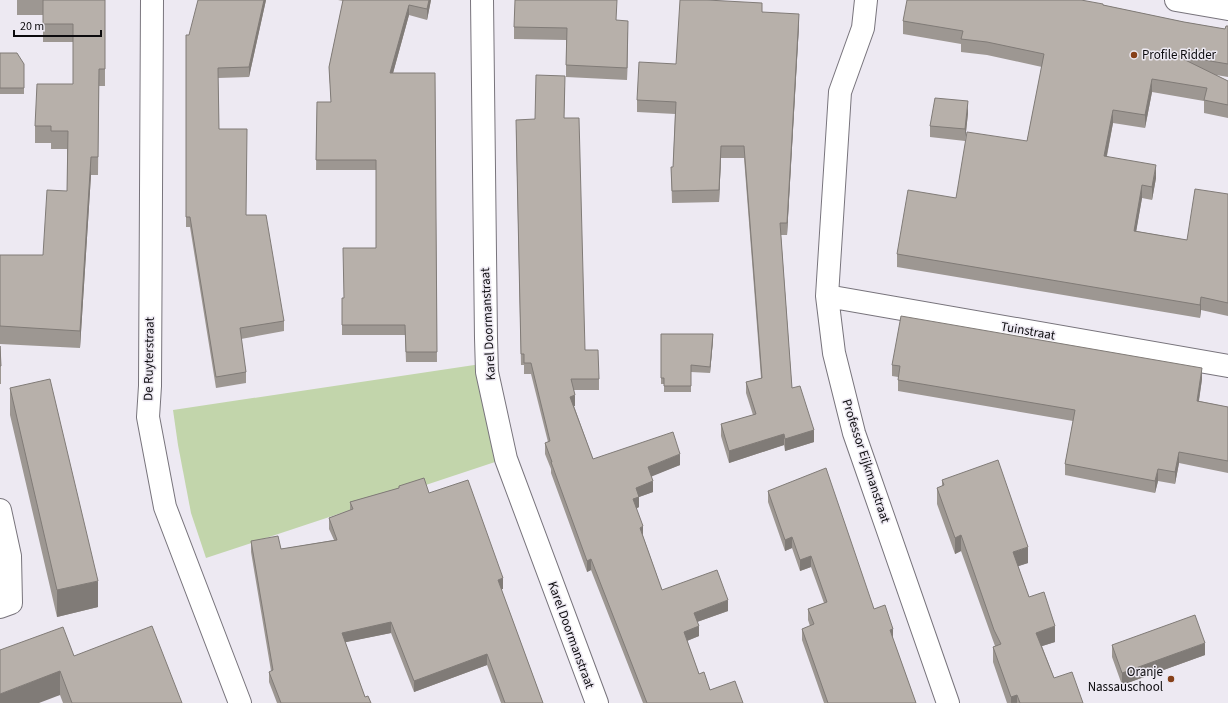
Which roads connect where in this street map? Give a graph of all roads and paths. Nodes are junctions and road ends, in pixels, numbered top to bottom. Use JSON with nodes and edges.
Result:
{"nodes":[{"id":1,"x":152,"y":0,"type":"edge"},
{"id":2,"x":482,"y":0,"type":"edge"},
{"id":3,"x":866,"y":0,"type":"edge"},
{"id":4,"x":1176,"y":0,"type":"edge"},
{"id":5,"x":1228,"y":9,"type":"edge"},
{"id":6,"x":827,"y":296,"type":"junction"},
{"id":7,"x":1228,"y":366,"type":"edge"},
{"id":8,"x":0,"y":510,"type":"edge"},
{"id":9,"x":0,"y":607,"type":"edge"},
{"id":10,"x":240,"y":703,"type":"edge"},
{"id":11,"x":597,"y":703,"type":"edge"},
{"id":12,"x":948,"y":703,"type":"edge"}],
"edges":[{"from":1,"to":10,"type":"street","name":"De Ruyterstraat"},
{"from":2,"to":11,"type":"street","name":"Karel Doormanstraat"},
{"from":3,"to":6,"type":"street","name":"Professor Eijkmanstraat"},
{"from":4,"to":5,"type":"street"},
{"from":6,"to":7,"type":"street","name":"Tuinstraat"},
{"from":6,"to":12,"type":"street","name":"Professor Eijkmanstraat"},
{"from":8,"to":9,"type":"street"}]}
